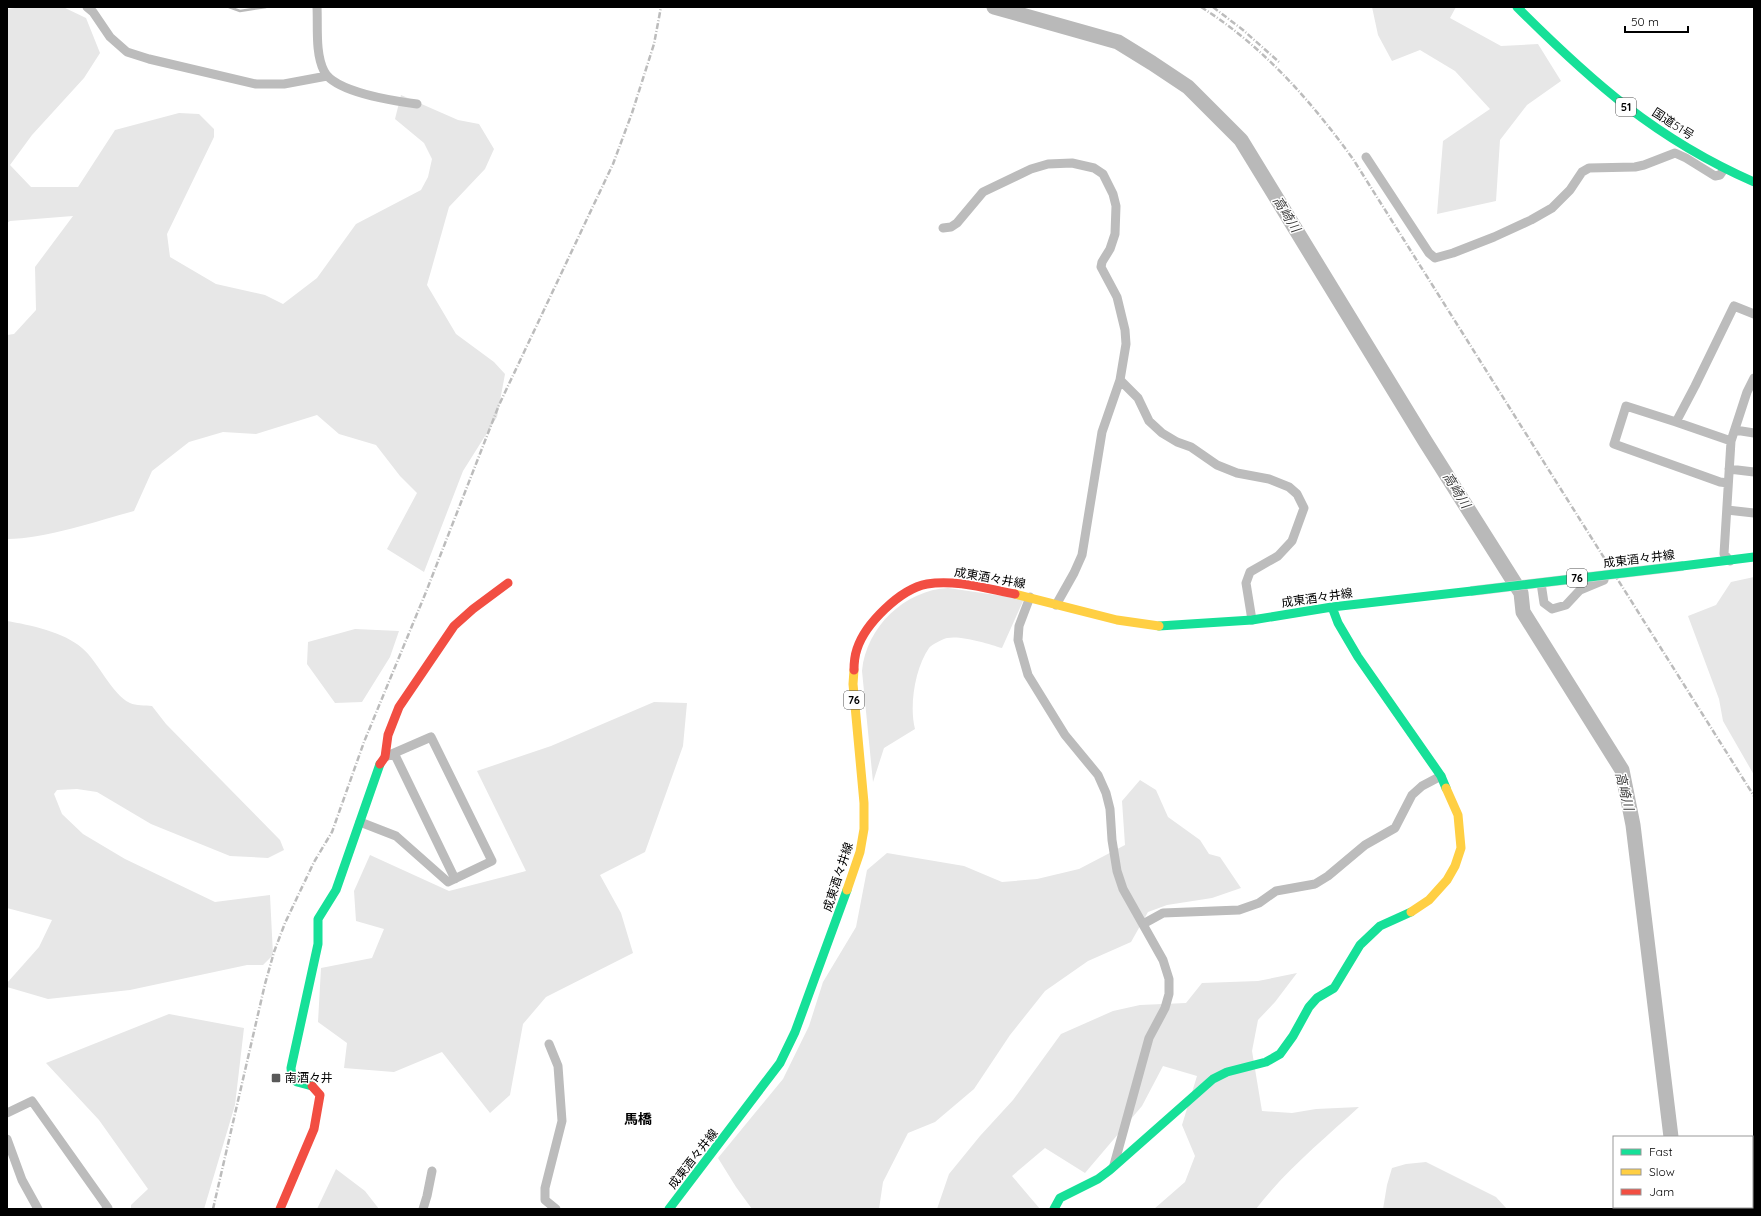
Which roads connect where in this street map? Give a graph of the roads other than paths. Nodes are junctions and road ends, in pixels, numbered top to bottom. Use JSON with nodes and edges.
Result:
{"nodes":[{"id":1,"x":87,"y":7,"type":"edge"},
{"id":2,"x":317,"y":7,"type":"edge"},
{"id":3,"x":1517,"y":7,"type":"edge"},
{"id":4,"x":327,"y":76,"type":"junction"},
{"id":5,"x":416,"y":104,"type":"dead end"},
{"id":6,"x":1366,"y":157,"type":"dead end"},
{"id":7,"x":1724,"y":169,"type":"junction"},
{"id":8,"x":1754,"y":182,"type":"edge"},
{"id":9,"x":943,"y":228,"type":"dead end"},
{"id":10,"x":1754,"y":314,"type":"edge"},
{"id":11,"x":1754,"y":378,"type":"edge"},
{"id":12,"x":1120,"y":380,"type":"junction"},
{"id":13,"x":1751,"y":392,"type":"edge"},
{"id":14,"x":1676,"y":422,"type":"junction"},
{"id":15,"x":1735,"y":430,"type":"junction"},
{"id":16,"x":1754,"y":433,"type":"edge"},
{"id":17,"x":1731,"y":441,"type":"junction"},
{"id":18,"x":1729,"y":469,"type":"junction"},
{"id":19,"x":1754,"y":472,"type":"edge"},
{"id":20,"x":1728,"y":483,"type":"junction"},
{"id":21,"x":1727,"y":510,"type":"junction"},
{"id":22,"x":1754,"y":512,"type":"edge"},
{"id":23,"x":1754,"y":557,"type":"edge"},
{"id":24,"x":1730,"y":561,"type":"junction"},
{"id":25,"x":1605,"y":579,"type":"dead end"},
{"id":26,"x":508,"y":583,"type":"dead end"},
{"id":27,"x":1541,"y":583,"type":"junction"},
{"id":28,"x":1030,"y":597,"type":"junction"},
{"id":29,"x":1056,"y":605,"type":"junction"},
{"id":30,"x":1332,"y":608,"type":"junction"},
{"id":31,"x":1252,"y":620,"type":"junction"},
{"id":32,"x":394,"y":753,"type":"junction"},
{"id":33,"x":385,"y":757,"type":"junction"},
{"id":34,"x":1441,"y":776,"type":"junction"},
{"id":35,"x":360,"y":822,"type":"junction"},
{"id":36,"x":455,"y":879,"type":"junction"},
{"id":37,"x":1143,"y":924,"type":"junction"},
{"id":38,"x":549,"y":1044,"type":"dead end"},
{"id":39,"x":7,"y":1113,"type":"edge"},
{"id":40,"x":7,"y":1139,"type":"edge"},
{"id":41,"x":1114,"y":1165,"type":"junction"},
{"id":42,"x":432,"y":1171,"type":"dead end"},
{"id":43,"x":37,"y":1209,"type":"edge"},
{"id":44,"x":106,"y":1209,"type":"edge"},
{"id":45,"x":280,"y":1209,"type":"edge"},
{"id":46,"x":423,"y":1209,"type":"edge"},
{"id":47,"x":556,"y":1209,"type":"edge"},
{"id":48,"x":669,"y":1209,"type":"edge"},
{"id":49,"x":1054,"y":1209,"type":"edge"}],
"edges":[{"from":1,"to":4,"type":"street"},
{"from":2,"to":4,"type":"street"},
{"from":3,"to":7,"type":"main road","name":"国道51号","number":"51"},
{"from":4,"to":5,"type":"street"},
{"from":6,"to":7,"type":"street"},
{"from":7,"to":8,"type":"main road","name":"国道51号","number":"51"},
{"from":9,"to":12,"type":"street"},
{"from":10,"to":14,"type":"street"},
{"from":11,"to":13,"type":"street"},
{"from":12,"to":29,"type":"street"},
{"from":12,"to":31,"type":"street"},
{"from":13,"to":15,"type":"street"},
{"from":14,"to":17,"type":"street"},
{"from":14,"to":20,"type":"street"},
{"from":15,"to":16,"type":"street"},
{"from":15,"to":17,"type":"street"},
{"from":17,"to":18,"type":"street"},
{"from":18,"to":19,"type":"street"},
{"from":18,"to":20,"type":"street"},
{"from":20,"to":21,"type":"street"},
{"from":21,"to":22,"type":"street"},
{"from":21,"to":24,"type":"street"},
{"from":23,"to":24,"type":"main road","name":"成東酒々井線","number":"76"},
{"from":24,"to":27,"type":"main road","name":"成東酒々井線","number":"76","bridge":true},
{"from":25,"to":27,"type":"street"},
{"from":26,"to":33,"type":"main road"},
{"from":27,"to":30,"type":"main road","name":"成東酒々井線","number":"76","bridge":true},
{"from":28,"to":29,"type":"main road","name":"成東酒々井線","number":"76"},
{"from":28,"to":37,"type":"street"},
{"from":28,"to":48,"type":"main road","name":"成東酒々井線","number":"76"},
{"from":29,"to":31,"type":"main road","name":"成東酒々井線","number":"76"},
{"from":30,"to":31,"type":"main road","name":"成東酒々井線","number":"76"},
{"from":30,"to":34,"type":"main road"},
{"from":32,"to":33,"type":"street"},
{"from":32,"to":36,"type":"street"},
{"from":32,"to":36,"type":"street"},
{"from":33,"to":35,"type":"main road"},
{"from":34,"to":37,"type":"street"},
{"from":34,"to":41,"type":"main road"},
{"from":35,"to":36,"type":"street"},
{"from":35,"to":45,"type":"main road"},
{"from":37,"to":41,"type":"street"},
{"from":38,"to":47,"type":"street"},
{"from":39,"to":44,"type":"street"},
{"from":40,"to":43,"type":"street"},
{"from":41,"to":49,"type":"main road"},
{"from":42,"to":46,"type":"street"}]}
